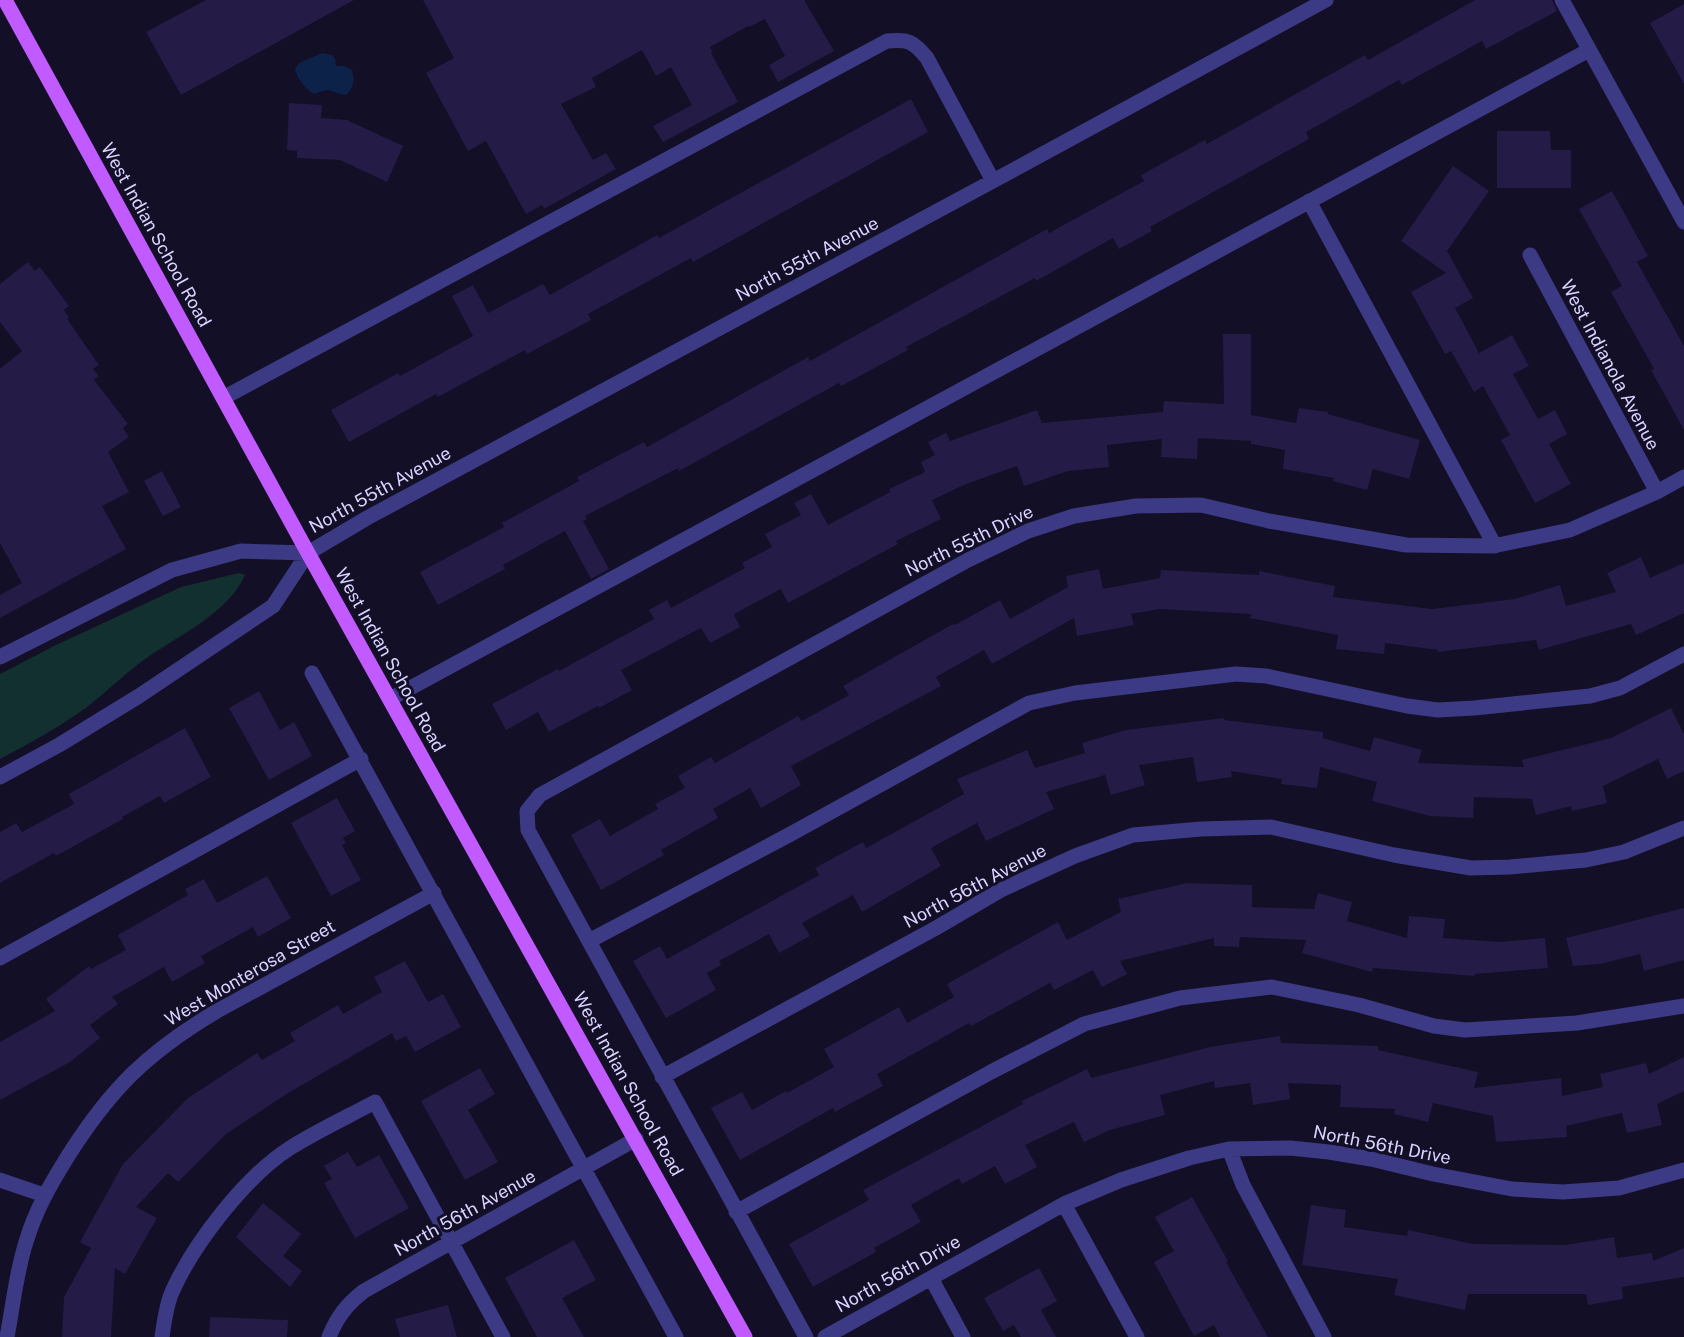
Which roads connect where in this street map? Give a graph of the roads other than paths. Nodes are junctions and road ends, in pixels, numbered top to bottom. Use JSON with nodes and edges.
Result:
{"nodes":[{"id":1,"x":5,"y":0,"type":"edge"},
{"id":2,"x":1326,"y":0,"type":"edge"},
{"id":3,"x":1562,"y":0,"type":"edge"},
{"id":4,"x":1589,"y":50,"type":"junction"},
{"id":5,"x":993,"y":181,"type":"junction"},
{"id":6,"x":1309,"y":201,"type":"junction"},
{"id":7,"x":1684,"y":222,"type":"edge"},
{"id":8,"x":1530,"y":255,"type":"dead end"},
{"id":9,"x":223,"y":398,"type":"junction"},
{"id":10,"x":1684,"y":477,"type":"edge"},
{"id":11,"x":1657,"y":492,"type":"junction"},
{"id":12,"x":1495,"y":546,"type":"junction"},
{"id":13,"x":308,"y":553,"type":"junction"},
{"id":14,"x":1684,"y":654,"type":"edge"},
{"id":15,"x":0,"y":657,"type":"edge"},
{"id":16,"x":312,"y":673,"type":"dead end"},
{"id":17,"x":390,"y":699,"type":"junction"},
{"id":18,"x":361,"y":759,"type":"junction"},
{"id":19,"x":0,"y":777,"type":"edge"},
{"id":20,"x":527,"y":811,"type":"joint"},
{"id":21,"x":1684,"y":828,"type":"edge"},
{"id":22,"x":434,"y":893,"type":"junction"},
{"id":23,"x":589,"y":941,"type":"junction"},
{"id":24,"x":0,"y":958,"type":"edge"},
{"id":25,"x":1684,"y":1006,"type":"edge"},
{"id":26,"x":662,"y":1077,"type":"junction"},
{"id":27,"x":636,"y":1139,"type":"junction"},
{"id":28,"x":1229,"y":1149,"type":"junction"},
{"id":29,"x":584,"y":1169,"type":"junction"},
{"id":30,"x":1684,"y":1170,"type":"edge"},
{"id":31,"x":0,"y":1180,"type":"edge"},
{"id":32,"x":44,"y":1195,"type":"junction"},
{"id":33,"x":1064,"y":1204,"type":"junction"},
{"id":34,"x":736,"y":1212,"type":"junction"},
{"id":35,"x":452,"y":1243,"type":"junction"},
{"id":36,"x":931,"y":1278,"type":"junction"},
{"id":37,"x":7,"y":1337,"type":"edge"},
{"id":38,"x":162,"y":1337,"type":"edge"},
{"id":39,"x":329,"y":1337,"type":"edge"},
{"id":40,"x":503,"y":1337,"type":"edge"},
{"id":41,"x":676,"y":1337,"type":"edge"},
{"id":42,"x":745,"y":1337,"type":"edge"},
{"id":43,"x":806,"y":1337,"type":"edge"},
{"id":44,"x":825,"y":1337,"type":"edge"},
{"id":45,"x":963,"y":1337,"type":"edge"},
{"id":46,"x":1137,"y":1337,"type":"edge"},
{"id":47,"x":1324,"y":1337,"type":"edge"}],
"edges":[{"from":1,"to":9,"type":"main road","name":"West Indian School Road"},
{"from":2,"to":5,"type":"street","name":"North 55th Avenue"},
{"from":3,"to":4,"type":"street"},
{"from":4,"to":6,"type":"street"},
{"from":4,"to":7,"type":"street"},
{"from":5,"to":9,"type":"street"},
{"from":5,"to":13,"type":"street","name":"North 55th Avenue"},
{"from":6,"to":12,"type":"street"},
{"from":6,"to":17,"type":"street"},
{"from":8,"to":11,"type":"street","name":"West Indianola Avenue"},
{"from":9,"to":13,"type":"main road","name":"West Indian School Road"},
{"from":10,"to":11,"type":"street","name":"North 55th Drive"},
{"from":11,"to":12,"type":"street","name":"North 55th Drive"},
{"from":12,"to":20,"type":"street","name":"North 55th Drive"},
{"from":13,"to":15,"type":"street","name":"North 55th Avenue"},
{"from":13,"to":17,"type":"main road","name":"West Indian School Road"},
{"from":13,"to":19,"type":"street","name":"North 55th Avenue"},
{"from":14,"to":23,"type":"street"},
{"from":16,"to":18,"type":"street"},
{"from":17,"to":27,"type":"main road","name":"West Indian School Road"},
{"from":18,"to":22,"type":"street"},
{"from":18,"to":24,"type":"street"},
{"from":20,"to":23,"type":"street","name":"West Indian School Road"},
{"from":21,"to":26,"type":"street","name":"North 56th Avenue"},
{"from":22,"to":29,"type":"street"},
{"from":22,"to":32,"type":"street","name":"West Monterosa Street"},
{"from":23,"to":26,"type":"street","name":"West Indian School Road"},
{"from":25,"to":34,"type":"street"},
{"from":26,"to":34,"type":"street","name":"West Indian School Road"},
{"from":27,"to":29,"type":"street","name":"North 56th Avenue"},
{"from":27,"to":42,"type":"main road","name":"West Indian School Road"},
{"from":28,"to":30,"type":"street","name":"North 56th Drive"},
{"from":28,"to":33,"type":"street","name":"North 56th Drive"},
{"from":28,"to":47,"type":"street"},
{"from":29,"to":35,"type":"street","name":"North 56th Avenue"},
{"from":29,"to":41,"type":"street"},
{"from":31,"to":32,"type":"street"},
{"from":32,"to":37,"type":"street","name":"West Monterosa Street"},
{"from":33,"to":36,"type":"street","name":"North 56th Drive"},
{"from":33,"to":46,"type":"street"},
{"from":34,"to":43,"type":"street","name":"West Indian School Road"},
{"from":35,"to":38,"type":"street"},
{"from":35,"to":39,"type":"street","name":"North 56th Avenue"},
{"from":35,"to":40,"type":"street"},
{"from":36,"to":44,"type":"street","name":"North 56th Drive"},
{"from":36,"to":45,"type":"street"}]}
